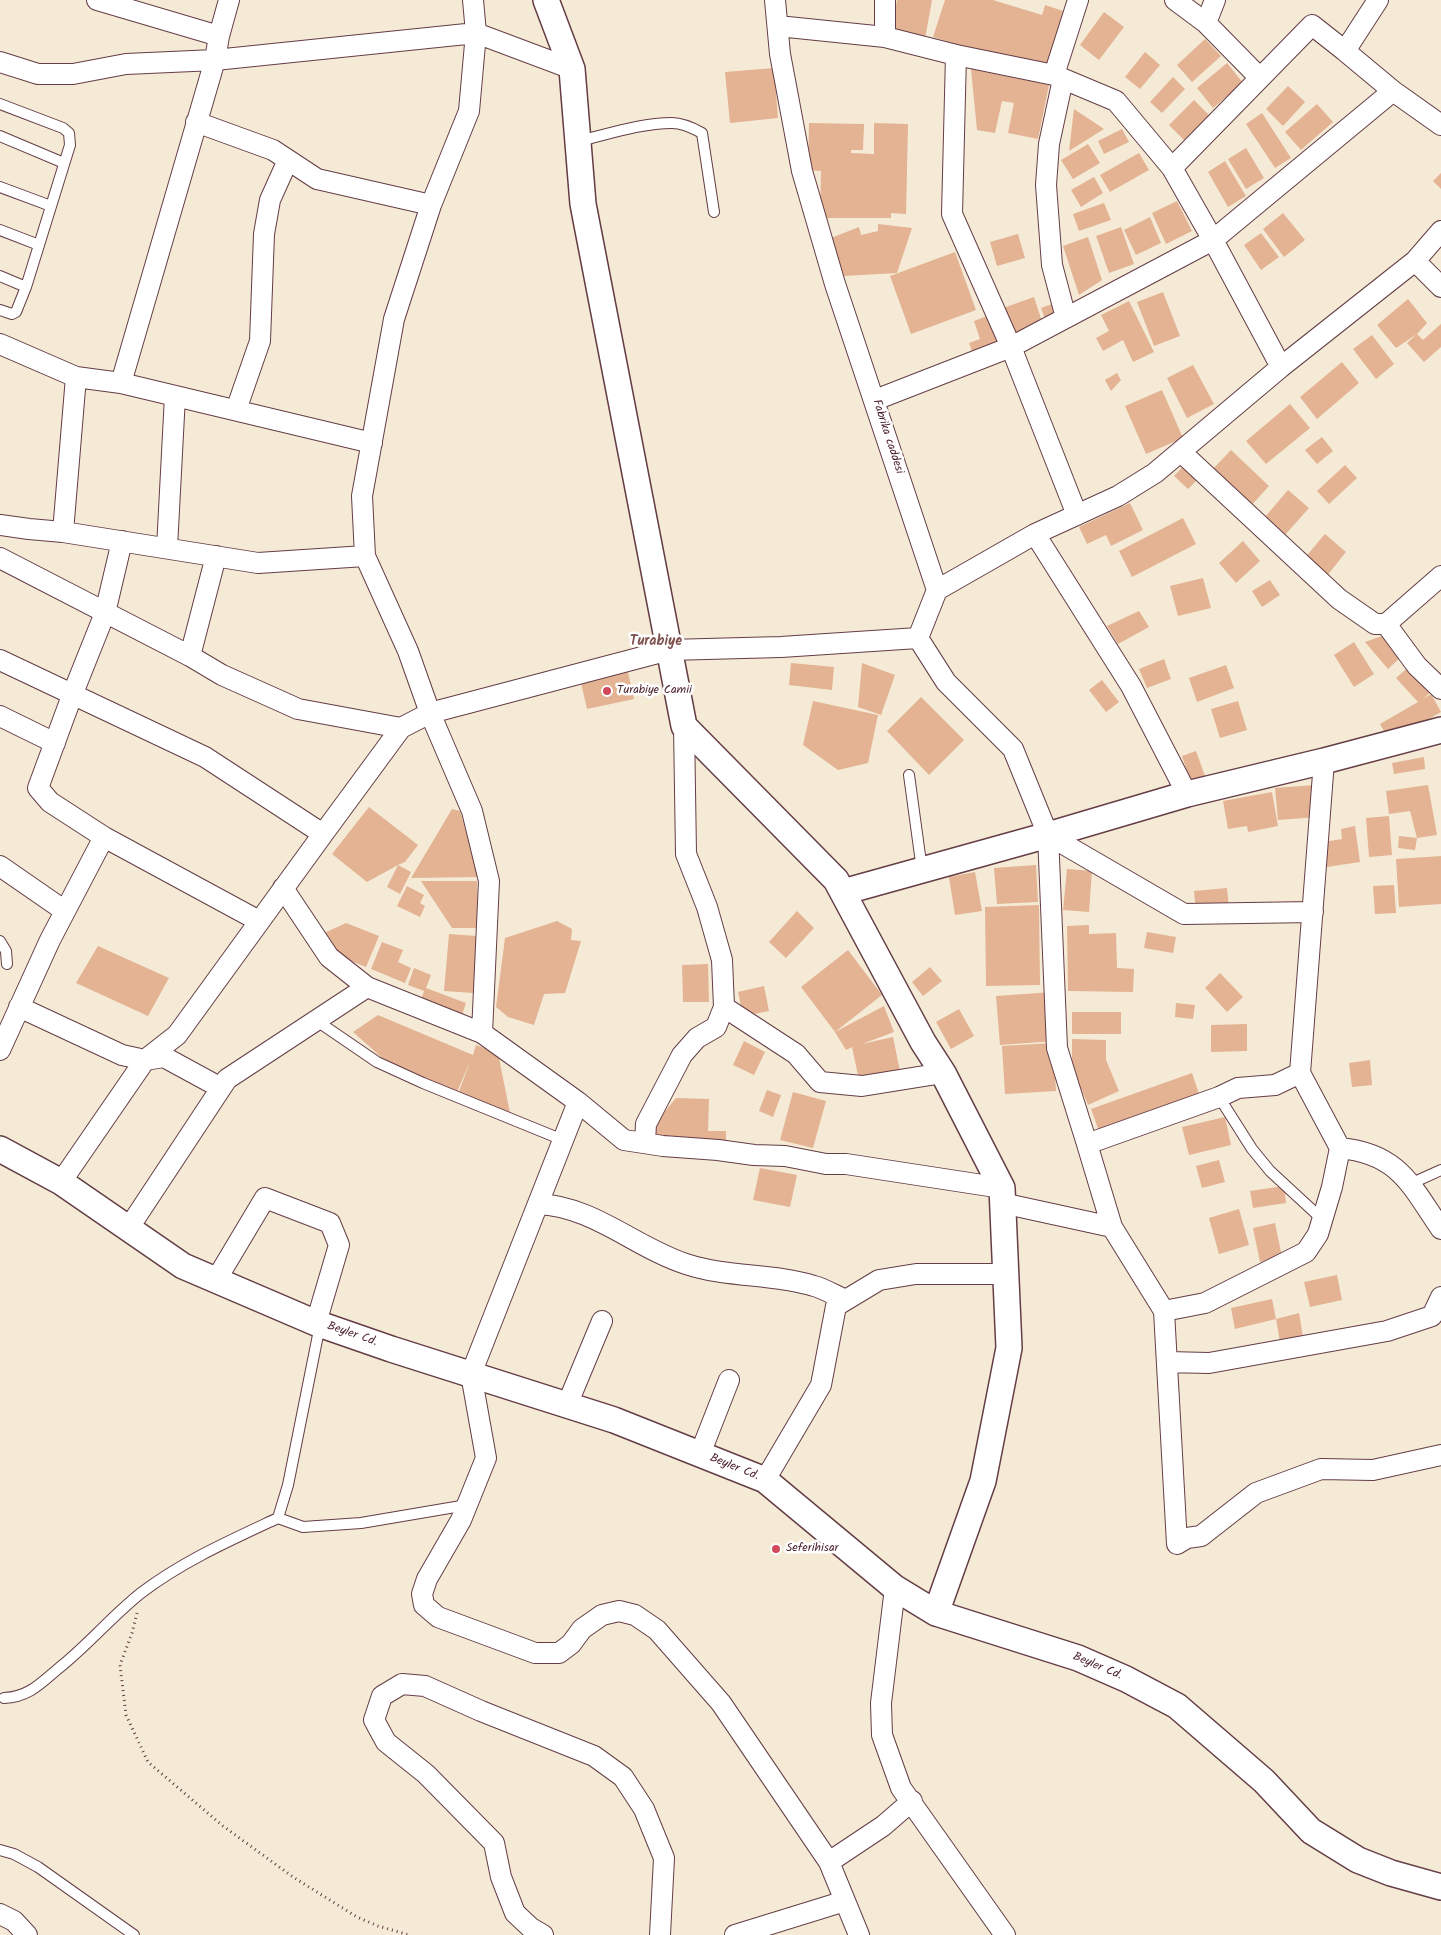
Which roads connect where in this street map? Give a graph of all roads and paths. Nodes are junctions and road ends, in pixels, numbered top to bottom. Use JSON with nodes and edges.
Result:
{"nodes":[{"id":1,"x":97,"y":0,"type":"edge"},
{"id":2,"x":229,"y":0,"type":"edge"},
{"id":3,"x":473,"y":0,"type":"edge"},
{"id":4,"x":546,"y":0,"type":"edge"},
{"id":5,"x":775,"y":0,"type":"edge"},
{"id":6,"x":885,"y":0,"type":"edge"},
{"id":7,"x":1078,"y":0,"type":"edge"},
{"id":8,"x":1174,"y":0,"type":"edge"},
{"id":9,"x":1215,"y":0,"type":"edge"},
{"id":10,"x":1378,"y":0,"type":"edge"},
{"id":11,"x":1206,"y":23,"type":"junction"},
{"id":12,"x":778,"y":26,"type":"junction"},
{"id":13,"x":476,"y":33,"type":"junction"},
{"id":14,"x":219,"y":36,"type":"junction"},
{"id":15,"x":885,"y":37,"type":"junction"},
{"id":16,"x":1345,"y":52,"type":"junction"},
{"id":17,"x":956,"y":55,"type":"junction"},
{"id":18,"x":215,"y":60,"type":"junction"},
{"id":19,"x":0,"y":62,"type":"edge"},
{"id":20,"x":572,"y":69,"type":"junction"},
{"id":21,"x":1059,"y":77,"type":"junction"},
{"id":22,"x":1260,"y":78,"type":"junction"},
{"id":23,"x":1393,"y":91,"type":"junction"},
{"id":24,"x":0,"y":104,"type":"edge"},
{"id":25,"x":196,"y":122,"type":"junction"},
{"id":26,"x":1441,"y":126,"type":"edge"},
{"id":27,"x":0,"y":136,"type":"edge"},
{"id":28,"x":578,"y":141,"type":"junction"},
{"id":29,"x":288,"y":160,"type":"junction"},
{"id":30,"x":64,"y":163,"type":"junction"},
{"id":31,"x":1172,"y":168,"type":"junction"},
{"id":32,"x":0,"y":186,"type":"edge"},
{"id":33,"x":431,"y":205,"type":"junction"},
{"id":34,"x":51,"y":206,"type":"junction"},
{"id":35,"x":714,"y":212,"type":"dead end"},
{"id":36,"x":0,"y":230,"type":"edge"},
{"id":37,"x":1441,"y":231,"type":"edge"},
{"id":38,"x":1213,"y":240,"type":"junction"},
{"id":39,"x":39,"y":245,"type":"junction"},
{"id":40,"x":1415,"y":261,"type":"junction"},
{"id":41,"x":0,"y":276,"type":"edge"},
{"id":42,"x":26,"y":287,"type":"junction"},
{"id":43,"x":1441,"y":287,"type":"edge"},
{"id":44,"x":0,"y":310,"type":"edge"},
{"id":45,"x":1066,"y":318,"type":"junction"},
{"id":46,"x":0,"y":344,"type":"edge"},
{"id":47,"x":1010,"y":347,"type":"junction"},
{"id":48,"x":1281,"y":367,"type":"junction"},
{"id":49,"x":76,"y":376,"type":"junction"},
{"id":50,"x":121,"y":383,"type":"junction"},
{"id":51,"x":175,"y":396,"type":"junction"},
{"id":52,"x":875,"y":400,"type":"junction"},
{"id":53,"x":236,"y":410,"type":"junction"},
{"id":54,"x":372,"y":443,"type":"junction"},
{"id":55,"x":1181,"y":452,"type":"junction"},
{"id":56,"x":1077,"y":514,"type":"junction"},
{"id":57,"x":0,"y":525,"type":"edge"},
{"id":58,"x":63,"y":532,"type":"junction"},
{"id":59,"x":1035,"y":534,"type":"junction"},
{"id":60,"x":122,"y":541,"type":"junction"},
{"id":61,"x":167,"y":548,"type":"junction"},
{"id":62,"x":216,"y":556,"type":"junction"},
{"id":63,"x":365,"y":556,"type":"junction"},
{"id":64,"x":0,"y":558,"type":"edge"},
{"id":65,"x":1441,"y":576,"type":"edge"},
{"id":66,"x":938,"y":590,"type":"junction"},
{"id":67,"x":105,"y":613,"type":"junction"},
{"id":68,"x":1386,"y":624,"type":"junction"},
{"id":69,"x":918,"y":638,"type":"junction"},
{"id":70,"x":670,"y":650,"type":"junction"},
{"id":71,"x":190,"y":656,"type":"junction"},
{"id":72,"x":0,"y":660,"type":"edge"},
{"id":73,"x":1441,"y":689,"type":"edge"},
{"id":74,"x":73,"y":693,"type":"junction"},
{"id":75,"x":430,"y":713,"type":"junction"},
{"id":76,"x":0,"y":716,"type":"edge"},
{"id":77,"x":684,"y":726,"type":"junction"},
{"id":78,"x":401,"y":728,"type":"junction"},
{"id":79,"x":1441,"y":730,"type":"edge"},
{"id":80,"x":54,"y":742,"type":"junction"},
{"id":81,"x":1324,"y":761,"type":"junction"},
{"id":82,"x":909,"y":774,"type":"dead end"},
{"id":83,"x":1186,"y":794,"type":"junction"},
{"id":84,"x":323,"y":834,"type":"junction"},
{"id":85,"x":1048,"y":835,"type":"junction"},
{"id":86,"x":104,"y":837,"type":"junction"},
{"id":87,"x":0,"y":866,"type":"edge"},
{"id":88,"x":922,"y":870,"type":"junction"},
{"id":89,"x":284,"y":888,"type":"junction"},
{"id":90,"x":843,"y":892,"type":"junction"},
{"id":91,"x":65,"y":911,"type":"junction"},
{"id":92,"x":1313,"y":912,"type":"junction"},
{"id":93,"x":259,"y":921,"type":"junction"},
{"id":94,"x":0,"y":941,"type":"edge"},
{"id":95,"x":7,"y":964,"type":"dead end"},
{"id":96,"x":367,"y":988,"type":"junction"},
{"id":97,"x":19,"y":1007,"type":"junction"},
{"id":98,"x":724,"y":1007,"type":"junction"},
{"id":99,"x":317,"y":1021,"type":"junction"},
{"id":100,"x":482,"y":1033,"type":"junction"},
{"id":101,"x":0,"y":1050,"type":"edge"},
{"id":102,"x":145,"y":1060,"type":"junction"},
{"id":103,"x":943,"y":1073,"type":"junction"},
{"id":104,"x":1300,"y":1073,"type":"junction"},
{"id":105,"x":221,"y":1088,"type":"junction"},
{"id":106,"x":1219,"y":1097,"type":"junction"},
{"id":107,"x":578,"y":1102,"type":"junction"},
{"id":108,"x":563,"y":1140,"type":"junction"},
{"id":109,"x":645,"y":1142,"type":"junction"},
{"id":110,"x":1086,"y":1144,"type":"junction"},
{"id":111,"x":1340,"y":1148,"type":"junction"},
{"id":112,"x":0,"y":1149,"type":"edge"},
{"id":113,"x":1441,"y":1170,"type":"edge"},
{"id":114,"x":61,"y":1182,"type":"junction"},
{"id":115,"x":1410,"y":1184,"type":"junction"},
{"id":116,"x":1002,"y":1196,"type":"junction"},
{"id":117,"x":538,"y":1204,"type":"junction"},
{"id":118,"x":1323,"y":1220,"type":"junction"},
{"id":119,"x":1112,"y":1227,"type":"junction"},
{"id":120,"x":128,"y":1229,"type":"junction"},
{"id":121,"x":1441,"y":1229,"type":"edge"},
{"id":122,"x":1006,"y":1274,"type":"junction"},
{"id":123,"x":216,"y":1280,"type":"junction"},
{"id":124,"x":1441,"y":1297,"type":"edge"},
{"id":125,"x":846,"y":1300,"type":"junction"},
{"id":126,"x":1164,"y":1311,"type":"junction"},
{"id":127,"x":602,"y":1321,"type":"dead end"},
{"id":128,"x":1437,"y":1321,"type":"edge"},
{"id":129,"x":318,"y":1323,"type":"junction"},
{"id":130,"x":1167,"y":1362,"type":"junction"},
{"id":131,"x":470,"y":1374,"type":"junction"},
{"id":132,"x":728,"y":1380,"type":"dead end"},
{"id":133,"x":567,"y":1405,"type":"junction"},
{"id":134,"x":700,"y":1454,"type":"junction"},
{"id":135,"x":1441,"y":1455,"type":"edge"},
{"id":136,"x":765,"y":1480,"type":"junction"},
{"id":137,"x":467,"y":1505,"type":"junction"},
{"id":138,"x":278,"y":1518,"type":"junction"},
{"id":139,"x":895,"y":1588,"type":"junction"},
{"id":140,"x":141,"y":1593,"type":"junction"},
{"id":141,"x":936,"y":1613,"type":"junction"},
{"id":142,"x":4,"y":1698,"type":"dead end"},
{"id":143,"x":912,"y":1802,"type":"junction"},
{"id":144,"x":0,"y":1850,"type":"edge"},
{"id":145,"x":829,"y":1862,"type":"junction"},
{"id":146,"x":1441,"y":1887,"type":"edge"},
{"id":147,"x":846,"y":1901,"type":"junction"},
{"id":148,"x":0,"y":1914,"type":"edge"},
{"id":149,"x":27,"y":1935,"type":"edge"},
{"id":150,"x":134,"y":1935,"type":"edge"},
{"id":151,"x":409,"y":1935,"type":"edge"},
{"id":152,"x":543,"y":1935,"type":"edge"},
{"id":153,"x":660,"y":1935,"type":"edge"},
{"id":154,"x":735,"y":1935,"type":"edge"},
{"id":155,"x":859,"y":1935,"type":"edge"},
{"id":156,"x":1005,"y":1935,"type":"edge"}],
"edges":[{"from":1,"to":14,"type":"street"},
{"from":2,"to":14,"type":"street"},
{"from":3,"to":13,"type":"street"},
{"from":4,"to":20,"type":"street"},
{"from":5,"to":12,"type":"street","name":"Fabrika caddesi"},
{"from":6,"to":15,"type":"street"},
{"from":7,"to":21,"type":"street"},
{"from":8,"to":11,"type":"street"},
{"from":9,"to":11,"type":"street"},
{"from":10,"to":16,"type":"street"},
{"from":11,"to":22,"type":"street"},
{"from":12,"to":15,"type":"street"},
{"from":12,"to":52,"type":"street","name":"Fabrika caddesi"},
{"from":13,"to":18,"type":"street"},
{"from":13,"to":20,"type":"street"},
{"from":13,"to":33,"type":"street"},
{"from":14,"to":18,"type":"street"},
{"from":15,"to":17,"type":"street"},
{"from":16,"to":22,"type":"street"},
{"from":16,"to":23,"type":"street"},
{"from":17,"to":21,"type":"street"},
{"from":17,"to":47,"type":"street"},
{"from":18,"to":19,"type":"street"},
{"from":18,"to":25,"type":"street"},
{"from":20,"to":28,"type":"street"},
{"from":21,"to":31,"type":"street"},
{"from":21,"to":45,"type":"street"},
{"from":22,"to":31,"type":"street"},
{"from":23,"to":26,"type":"street"},
{"from":23,"to":38,"type":"street"},
{"from":24,"to":30,"type":"lane"},
{"from":25,"to":29,"type":"street"},
{"from":25,"to":50,"type":"street"},
{"from":27,"to":30,"type":"lane"},
{"from":28,"to":35,"type":"lane"},
{"from":28,"to":70,"type":"street"},
{"from":29,"to":33,"type":"street"},
{"from":29,"to":53,"type":"street"},
{"from":30,"to":34,"type":"lane"},
{"from":31,"to":38,"type":"street"},
{"from":32,"to":34,"type":"lane"},
{"from":33,"to":54,"type":"street"},
{"from":34,"to":39,"type":"lane"},
{"from":36,"to":39,"type":"lane"},
{"from":37,"to":40,"type":"street"},
{"from":38,"to":45,"type":"street"},
{"from":38,"to":48,"type":"street"},
{"from":39,"to":42,"type":"lane"},
{"from":40,"to":43,"type":"street"},
{"from":40,"to":48,"type":"street"},
{"from":41,"to":42,"type":"lane"},
{"from":42,"to":44,"type":"lane"},
{"from":45,"to":47,"type":"street"},
{"from":46,"to":49,"type":"street"},
{"from":47,"to":52,"type":"street"},
{"from":47,"to":56,"type":"street"},
{"from":48,"to":55,"type":"street"},
{"from":49,"to":50,"type":"street"},
{"from":49,"to":58,"type":"street"},
{"from":50,"to":51,"type":"street"},
{"from":51,"to":53,"type":"street"},
{"from":51,"to":61,"type":"street"},
{"from":52,"to":66,"type":"street","name":"Fabrika caddesi"},
{"from":53,"to":54,"type":"street"},
{"from":54,"to":63,"type":"street"},
{"from":55,"to":56,"type":"street"},
{"from":55,"to":68,"type":"street"},
{"from":56,"to":59,"type":"street"},
{"from":57,"to":58,"type":"street"},
{"from":58,"to":60,"type":"street"},
{"from":59,"to":66,"type":"street"},
{"from":59,"to":83,"type":"street"},
{"from":60,"to":61,"type":"street"},
{"from":60,"to":67,"type":"street"},
{"from":61,"to":62,"type":"street"},
{"from":62,"to":63,"type":"street"},
{"from":62,"to":71,"type":"street"},
{"from":63,"to":75,"type":"street"},
{"from":64,"to":67,"type":"street"},
{"from":65,"to":68,"type":"street"},
{"from":66,"to":69,"type":"street"},
{"from":67,"to":71,"type":"street"},
{"from":67,"to":74,"type":"street"},
{"from":68,"to":73,"type":"street"},
{"from":69,"to":70,"type":"street"},
{"from":69,"to":85,"type":"street"},
{"from":70,"to":75,"type":"street"},
{"from":70,"to":77,"type":"street"},
{"from":71,"to":78,"type":"street"},
{"from":72,"to":74,"type":"street"},
{"from":74,"to":80,"type":"street"},
{"from":74,"to":84,"type":"street"},
{"from":75,"to":78,"type":"street"},
{"from":75,"to":100,"type":"street"},
{"from":76,"to":80,"type":"street"},
{"from":77,"to":90,"type":"street"},
{"from":77,"to":98,"type":"street"},
{"from":78,"to":84,"type":"street"},
{"from":79,"to":81,"type":"street"},
{"from":80,"to":86,"type":"street"},
{"from":81,"to":83,"type":"street"},
{"from":81,"to":92,"type":"street"},
{"from":82,"to":88,"type":"lane"},
{"from":83,"to":85,"type":"street"},
{"from":84,"to":89,"type":"street"},
{"from":85,"to":88,"type":"street"},
{"from":85,"to":92,"type":"street"},
{"from":85,"to":110,"type":"street"},
{"from":86,"to":91,"type":"street"},
{"from":86,"to":93,"type":"street"},
{"from":87,"to":91,"type":"street"},
{"from":88,"to":90,"type":"street"},
{"from":89,"to":93,"type":"street"},
{"from":89,"to":96,"type":"street"},
{"from":90,"to":103,"type":"street"},
{"from":91,"to":97,"type":"street"},
{"from":92,"to":104,"type":"street"},
{"from":93,"to":102,"type":"street"},
{"from":94,"to":95,"type":"lane"},
{"from":96,"to":99,"type":"street"},
{"from":96,"to":100,"type":"street"},
{"from":97,"to":101,"type":"street"},
{"from":97,"to":102,"type":"street"},
{"from":98,"to":103,"type":"street"},
{"from":98,"to":109,"type":"street"},
{"from":99,"to":105,"type":"street"},
{"from":99,"to":108,"type":"lane"},
{"from":100,"to":107,"type":"street"},
{"from":102,"to":105,"type":"street"},
{"from":102,"to":114,"type":"street"},
{"from":103,"to":116,"type":"street"},
{"from":104,"to":106,"type":"street"},
{"from":104,"to":111,"type":"street"},
{"from":105,"to":120,"type":"street"},
{"from":106,"to":110,"type":"street"},
{"from":106,"to":118,"type":"lane"},
{"from":107,"to":108,"type":"street"},
{"from":107,"to":109,"type":"street"},
{"from":108,"to":117,"type":"street"},
{"from":109,"to":116,"type":"street"},
{"from":110,"to":119,"type":"street"},
{"from":111,"to":115,"type":"street"},
{"from":111,"to":118,"type":"street"},
{"from":112,"to":114,"type":"street","name":"Beyler Cd."},
{"from":113,"to":115,"type":"lane"},
{"from":114,"to":120,"type":"street","name":"Beyler Cd."},
{"from":115,"to":121,"type":"street"},
{"from":116,"to":119,"type":"street"},
{"from":116,"to":122,"type":"street"},
{"from":117,"to":125,"type":"street"},
{"from":117,"to":131,"type":"street"},
{"from":118,"to":126,"type":"street"},
{"from":119,"to":126,"type":"street"},
{"from":120,"to":123,"type":"street","name":"Beyler Cd."},
{"from":122,"to":125,"type":"street"},
{"from":122,"to":141,"type":"street"},
{"from":123,"to":129,"type":"street","name":"Beyler Cd."},
{"from":123,"to":129,"type":"street"},
{"from":124,"to":128,"type":"street"},
{"from":125,"to":136,"type":"street"},
{"from":126,"to":130,"type":"street"},
{"from":127,"to":133,"type":"street"},
{"from":128,"to":130,"type":"street"},
{"from":129,"to":131,"type":"street","name":"Beyler Cd."},
{"from":129,"to":138,"type":"lane"},
{"from":130,"to":135,"type":"street"},
{"from":131,"to":133,"type":"street","name":"Beyler Cd."},
{"from":131,"to":137,"type":"street"},
{"from":132,"to":134,"type":"street"},
{"from":133,"to":134,"type":"street","name":"Beyler Cd."},
{"from":134,"to":136,"type":"street","name":"Beyler Cd."},
{"from":136,"to":139,"type":"street","name":"Beyler Cd."},
{"from":137,"to":138,"type":"lane"},
{"from":137,"to":145,"type":"street"},
{"from":138,"to":140,"type":"lane"},
{"from":139,"to":141,"type":"street","name":"Beyler Cd."},
{"from":139,"to":143,"type":"street"},
{"from":140,"to":142,"type":"lane"},
{"from":140,"to":151,"type":"path"},
{"from":141,"to":146,"type":"street","name":"Beyler Cd."},
{"from":143,"to":145,"type":"street"},
{"from":143,"to":156,"type":"street"},
{"from":144,"to":150,"type":"lane"},
{"from":145,"to":147,"type":"street"},
{"from":147,"to":154,"type":"street"},
{"from":147,"to":155,"type":"street"},
{"from":148,"to":149,"type":"street"},
{"from":152,"to":153,"type":"street"}]}
